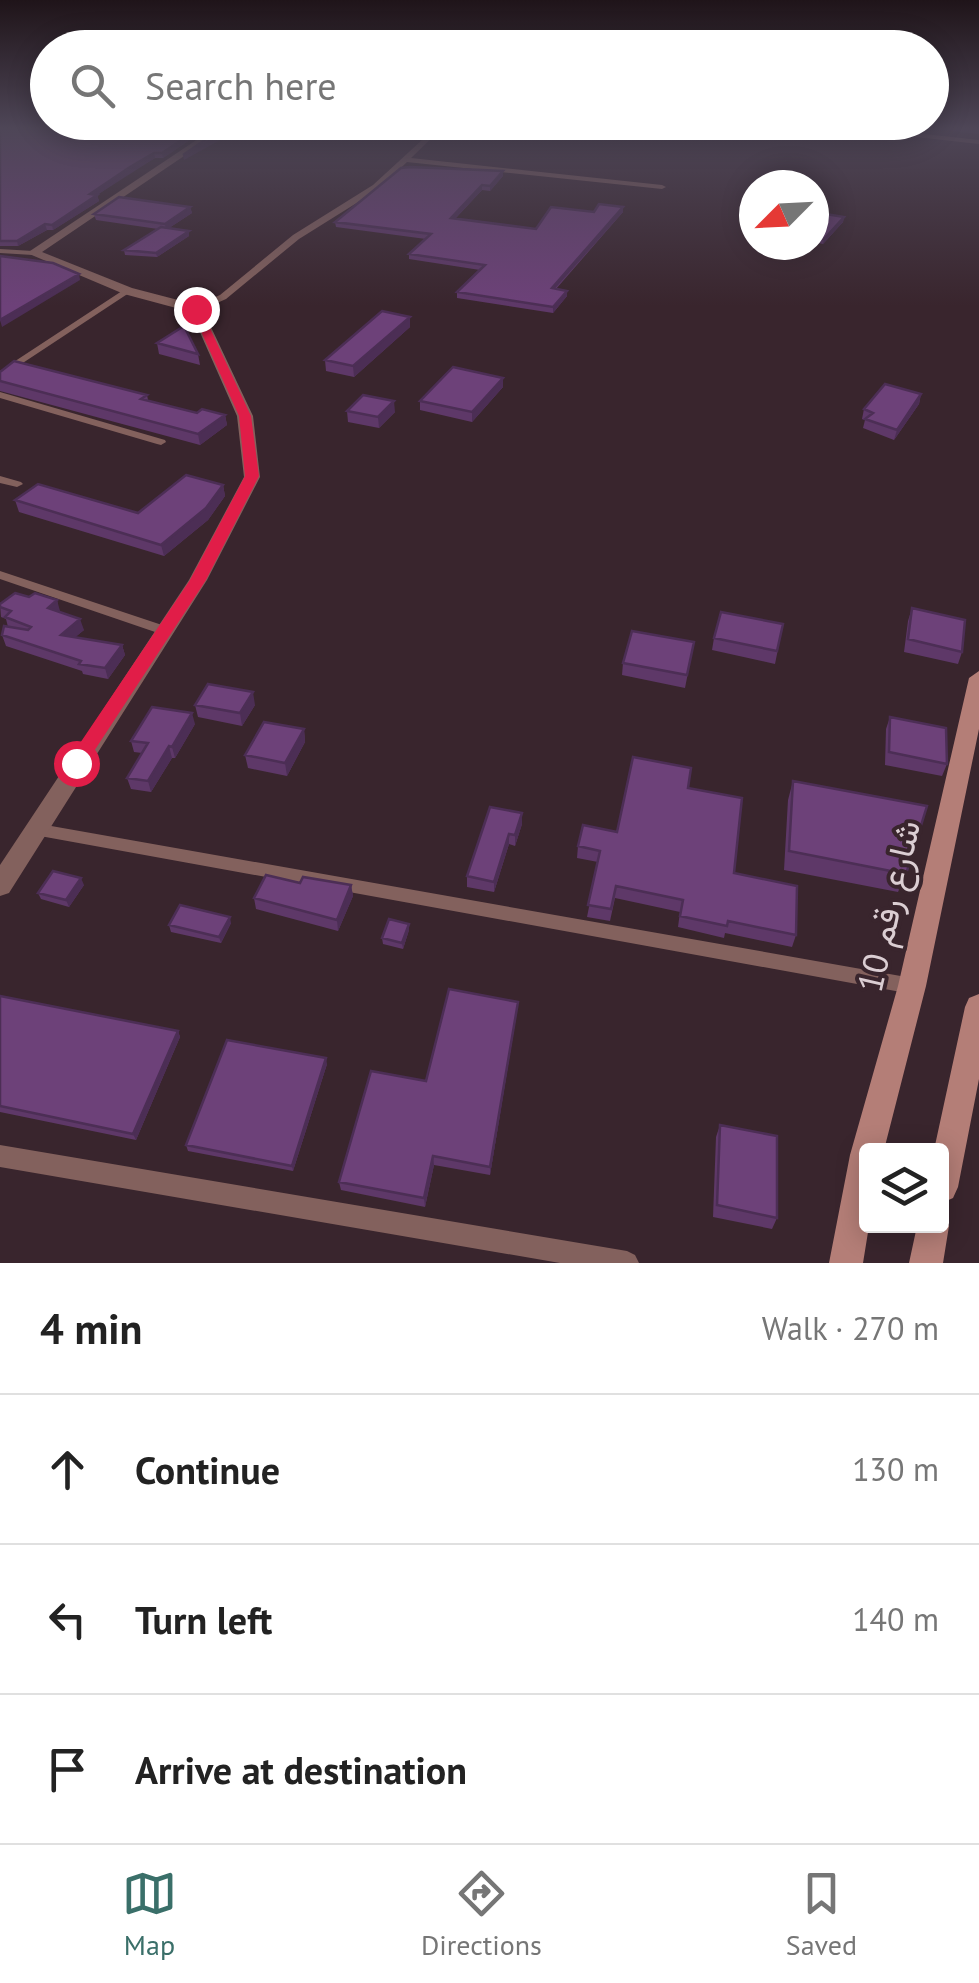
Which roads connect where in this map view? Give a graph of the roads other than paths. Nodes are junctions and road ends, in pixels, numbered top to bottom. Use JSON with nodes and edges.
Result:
{"nodes":[{"id":1,"x":131,"y":188,"type":"edge"},
{"id":2,"x":375,"y":188,"type":"edge"},
{"id":3,"x":0,"y":251,"type":"edge"},
{"id":4,"x":33,"y":253,"type":"junction"},
{"id":5,"x":128,"y":291,"type":"junction"},
{"id":6,"x":196,"y":309,"type":"junction"},
{"id":7,"x":0,"y":376,"type":"edge"},
{"id":8,"x":0,"y":395,"type":"edge"},
{"id":9,"x":160,"y":442,"type":"dead end"},
{"id":10,"x":0,"y":480,"type":"edge"},
{"id":11,"x":18,"y":484,"type":"dead end"},
{"id":12,"x":0,"y":575,"type":"edge"},
{"id":13,"x":162,"y":630,"type":"junction"},
{"id":14,"x":979,"y":678,"type":"edge"},
{"id":15,"x":40,"y":830,"type":"junction"},
{"id":16,"x":0,"y":886,"type":"edge"},
{"id":17,"x":912,"y":986,"type":"junction"},
{"id":18,"x":979,"y":1007,"type":"edge"},
{"id":19,"x":870,"y":1143,"type":"edge"},
{"id":20,"x":949,"y":1153,"type":"edge"},
{"id":21,"x":0,"y":1156,"type":"edge"},
{"id":22,"x":859,"y":1195,"type":"edge"},
{"id":23,"x":932,"y":1233,"type":"edge"},
{"id":24,"x":628,"y":1263,"type":"edge"},
{"id":25,"x":846,"y":1263,"type":"edge"},
{"id":26,"x":926,"y":1263,"type":"edge"}],
"edges":[{"from":1,"to":4,"type":"street"},
{"from":2,"to":6,"type":"lane"},
{"from":3,"to":4,"type":"lane"},
{"from":4,"to":5,"type":"street"},
{"from":5,"to":6,"type":"street"},
{"from":5,"to":7,"type":"lane"},
{"from":6,"to":13,"type":"street"},
{"from":8,"to":9,"type":"lane"},
{"from":10,"to":11,"type":"lane"},
{"from":12,"to":13,"type":"lane"},
{"from":13,"to":15,"type":"street"},
{"from":14,"to":17,"type":"main road","name":"شارع رقم 10"},
{"from":15,"to":16,"type":"street"},
{"from":15,"to":17,"type":"lane"},
{"from":17,"to":19,"type":"main road","name":"شارع رقم 10"},
{"from":18,"to":20,"type":"main road"},
{"from":21,"to":24,"type":"lane"},
{"from":22,"to":25,"type":"main road","name":"شارع رقم 10"},
{"from":23,"to":26,"type":"main road"}]}
